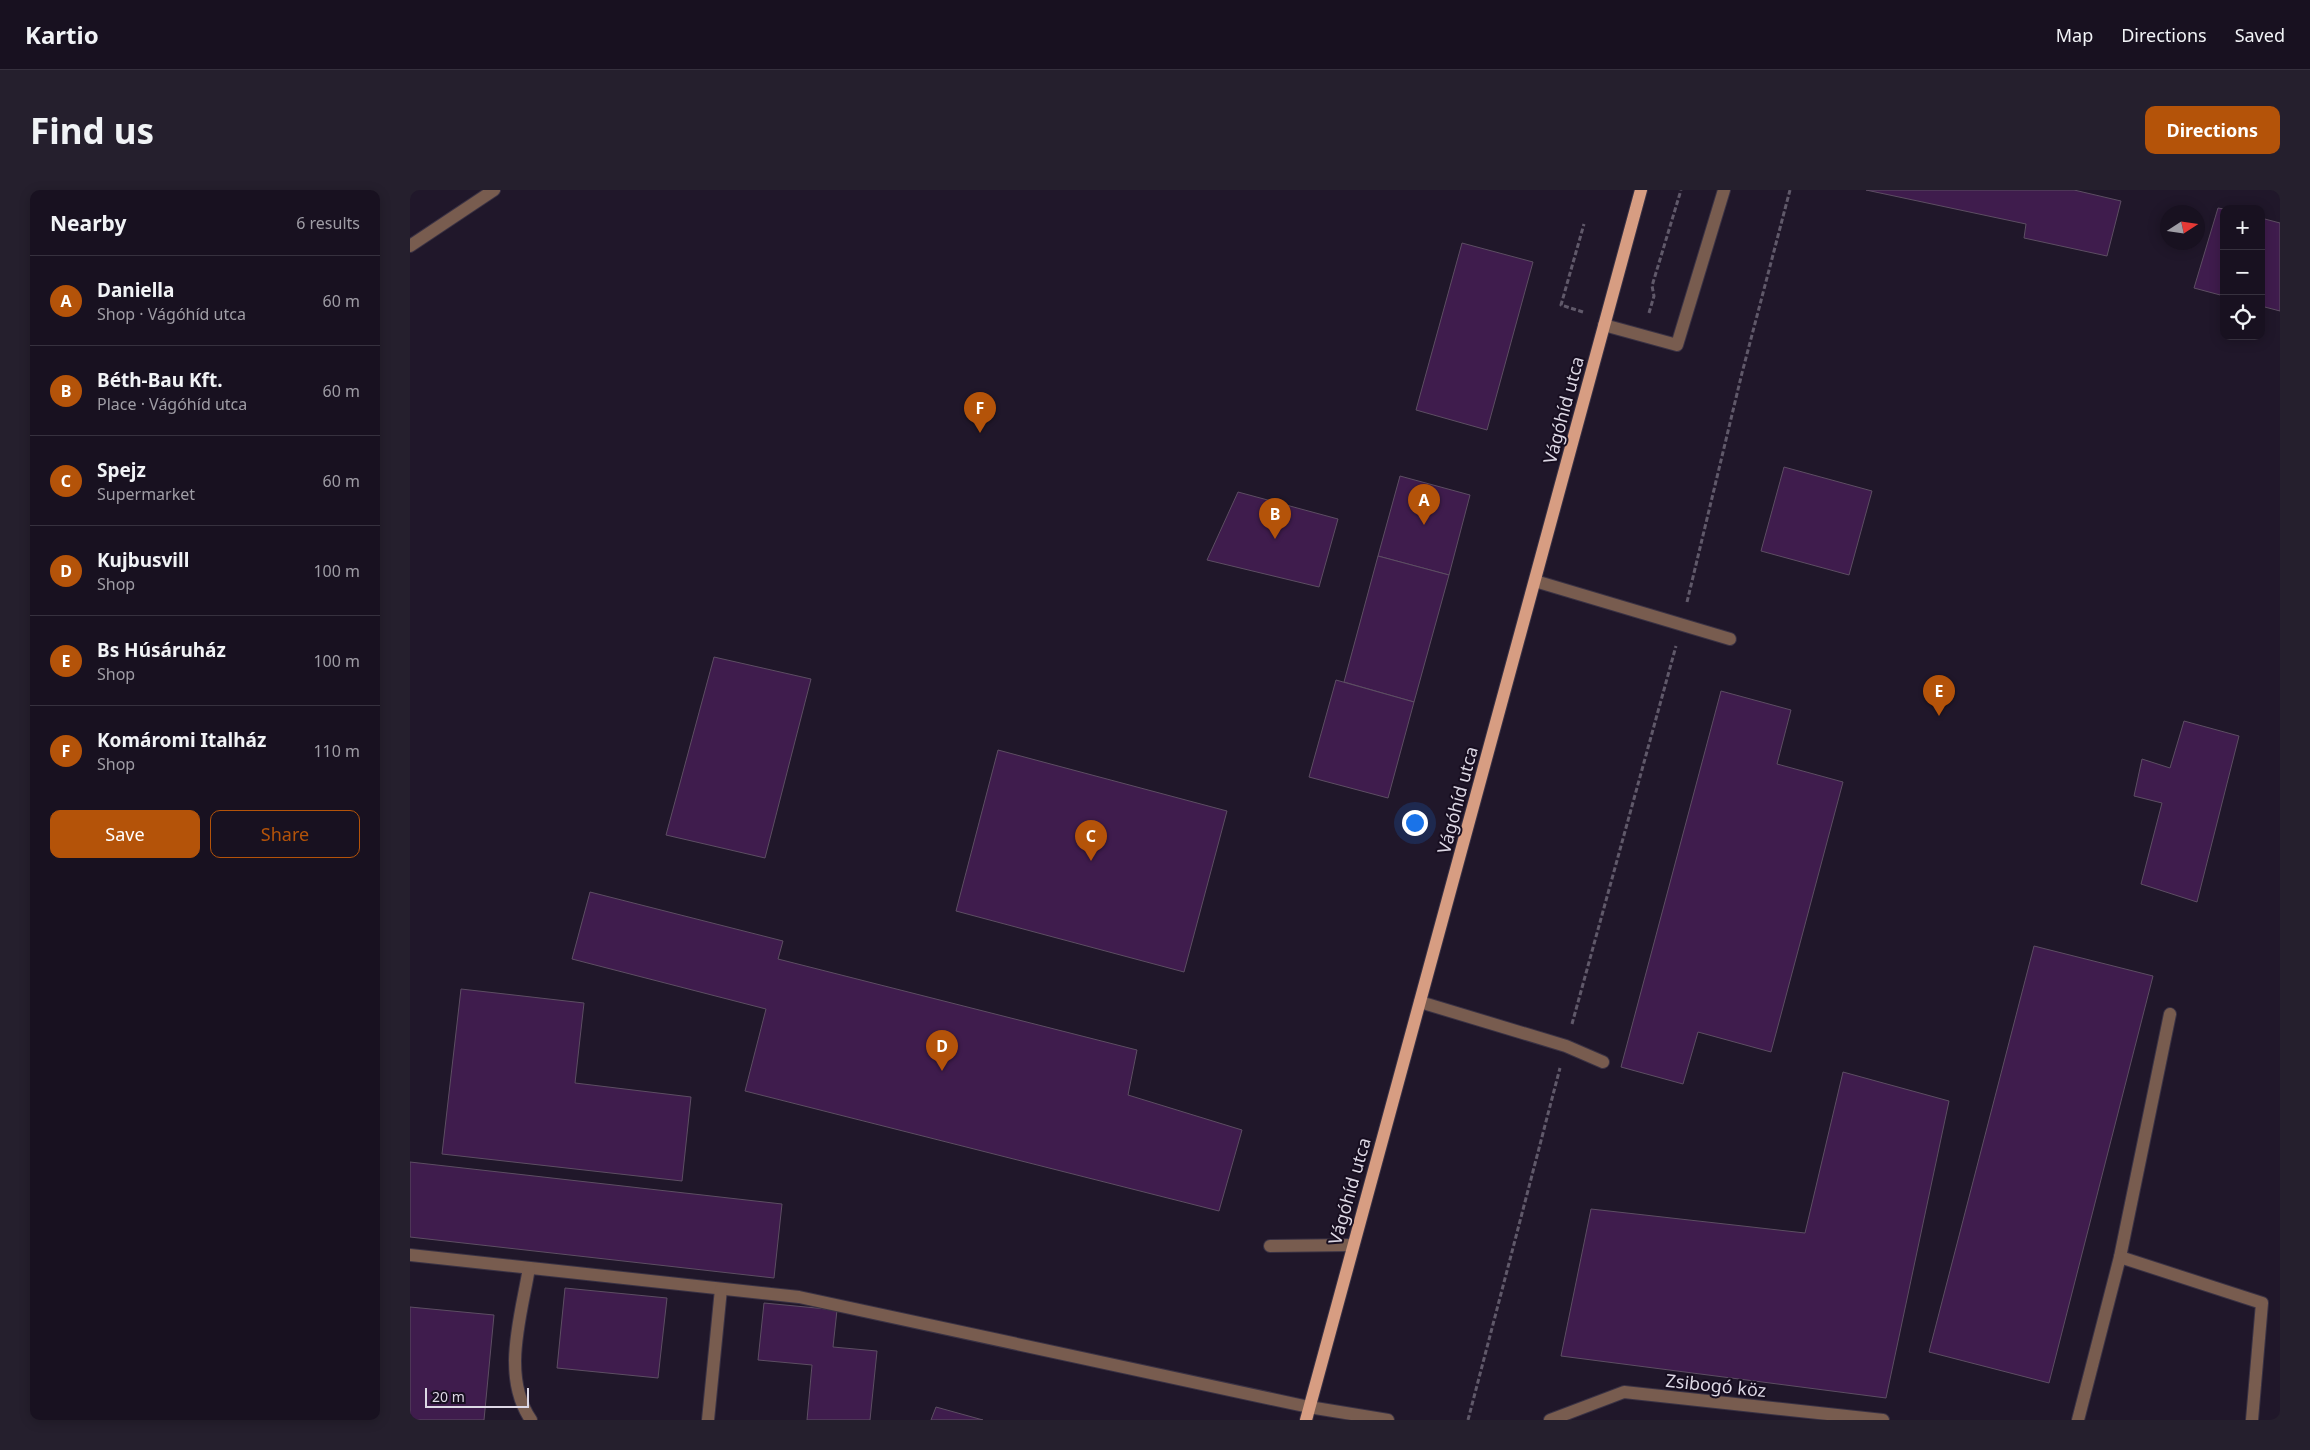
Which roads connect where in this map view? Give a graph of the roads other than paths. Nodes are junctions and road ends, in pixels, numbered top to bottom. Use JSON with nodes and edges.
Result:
{"nodes":[{"id":1,"x":494,"y":190,"type":"edge"},
{"id":2,"x":1641,"y":190,"type":"edge"},
{"id":3,"x":1724,"y":190,"type":"edge"},
{"id":4,"x":410,"y":246,"type":"edge"},
{"id":5,"x":1604,"y":325,"type":"junction"},
{"id":6,"x":1535,"y":581,"type":"junction"},
{"id":7,"x":1730,"y":639,"type":"dead end"},
{"id":8,"x":1420,"y":1002,"type":"junction"},
{"id":9,"x":2170,"y":1014,"type":"dead end"},
{"id":10,"x":1603,"y":1062,"type":"dead end"},
{"id":11,"x":1352,"y":1245,"type":"junction"},
{"id":12,"x":1270,"y":1246,"type":"dead end"},
{"id":13,"x":410,"y":1255,"type":"edge"},
{"id":14,"x":2120,"y":1257,"type":"junction"},
{"id":15,"x":529,"y":1268,"type":"junction"},
{"id":16,"x":721,"y":1289,"type":"junction"},
{"id":17,"x":1309,"y":1407,"type":"junction"},
{"id":18,"x":531,"y":1420,"type":"edge"},
{"id":19,"x":708,"y":1420,"type":"edge"},
{"id":20,"x":1306,"y":1420,"type":"edge"},
{"id":21,"x":1388,"y":1420,"type":"edge"},
{"id":22,"x":1550,"y":1420,"type":"edge"},
{"id":23,"x":1883,"y":1420,"type":"edge"},
{"id":24,"x":2078,"y":1420,"type":"edge"},
{"id":25,"x":2252,"y":1420,"type":"edge"}],
"edges":[{"from":1,"to":4,"type":"street"},
{"from":2,"to":5,"type":"main road","name":"Vágóhíd utca"},
{"from":3,"to":5,"type":"street"},
{"from":5,"to":6,"type":"main road","name":"Vágóhíd utca"},
{"from":6,"to":7,"type":"street"},
{"from":6,"to":8,"type":"main road","name":"Vágóhíd utca"},
{"from":8,"to":10,"type":"street"},
{"from":8,"to":11,"type":"main road","name":"Vágóhíd utca"},
{"from":9,"to":14,"type":"street"},
{"from":11,"to":12,"type":"street"},
{"from":11,"to":17,"type":"main road","name":"Vágóhíd utca"},
{"from":13,"to":15,"type":"street"},
{"from":14,"to":24,"type":"street"},
{"from":14,"to":25,"type":"street"},
{"from":15,"to":16,"type":"street"},
{"from":15,"to":18,"type":"street"},
{"from":16,"to":17,"type":"street"},
{"from":16,"to":19,"type":"street"},
{"from":17,"to":20,"type":"main road","name":"Vágóhíd utca"},
{"from":17,"to":21,"type":"street"},
{"from":22,"to":23,"type":"street","name":"Zsibogó köz"}]}
